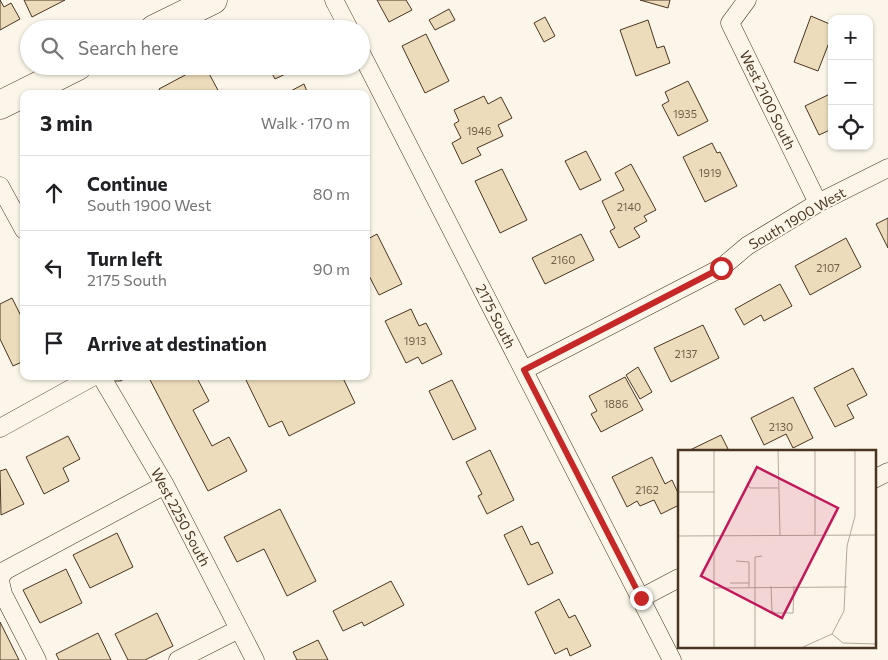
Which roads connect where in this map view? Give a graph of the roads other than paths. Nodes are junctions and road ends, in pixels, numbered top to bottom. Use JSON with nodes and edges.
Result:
{"nodes":[{"id":1,"x":213,"y":0,"type":"edge"},
{"id":2,"x":334,"y":0,"type":"edge"},
{"id":3,"x":747,"y":0,"type":"edge"},
{"id":4,"x":172,"y":20,"type":"edge"},
{"id":5,"x":344,"y":20,"type":"edge"},
{"id":6,"x":370,"y":71,"type":"edge"},
{"id":7,"x":60,"y":75,"type":"edge"},
{"id":8,"x":29,"y":90,"type":"edge"},
{"id":9,"x":20,"y":94,"type":"edge"},
{"id":10,"x":0,"y":104,"type":"edge"},
{"id":11,"x":888,"y":168,"type":"edge"},
{"id":12,"x":0,"y":186,"type":"edge"},
{"id":13,"x":818,"y":203,"type":"junction"},
{"id":14,"x":20,"y":223,"type":"edge"},
{"id":15,"x":524,"y":370,"type":"junction"},
{"id":16,"x":87,"y":380,"type":"edge"},
{"id":17,"x":103,"y":380,"type":"edge"},
{"id":18,"x":0,"y":428,"type":"edge"},
{"id":19,"x":888,"y":472,"type":"edge"},
{"id":20,"x":876,"y":478,"type":"edge"},
{"id":21,"x":166,"y":485,"type":"junction"},
{"id":22,"x":0,"y":579,"type":"edge"},
{"id":23,"x":678,"y":579,"type":"edge"},
{"id":24,"x":641,"y":598,"type":"junction"},
{"id":25,"x":239,"y":628,"type":"junction"},
{"id":26,"x":37,"y":660,"type":"edge"},
{"id":27,"x":178,"y":660,"type":"edge"},
{"id":28,"x":255,"y":660,"type":"edge"},
{"id":29,"x":672,"y":660,"type":"edge"}],
"edges":[{"from":1,"to":4,"type":"main road"},
{"from":2,"to":5,"type":"street"},
{"from":3,"to":13,"type":"street","name":"West 2100 South"},
{"from":6,"to":15,"type":"street","name":"2175 South"},
{"from":7,"to":8,"type":"main road"},
{"from":9,"to":10,"type":"main road"},
{"from":11,"to":13,"type":"street","name":"South 1900 West"},
{"from":12,"to":14,"type":"street"},
{"from":13,"to":15,"type":"street","name":"South 1900 West"},
{"from":15,"to":24,"type":"street","name":"2175 South"},
{"from":16,"to":18,"type":"street"},
{"from":17,"to":21,"type":"street","name":"West 2250 South"},
{"from":19,"to":20,"type":"street"},
{"from":21,"to":22,"type":"street"},
{"from":21,"to":25,"type":"street","name":"West 2250 South"},
{"from":22,"to":26,"type":"street"},
{"from":23,"to":24,"type":"street"},
{"from":24,"to":29,"type":"street","name":"2175 South"},
{"from":25,"to":27,"type":"street"},
{"from":25,"to":28,"type":"street","name":"West 2250 South"}]}
